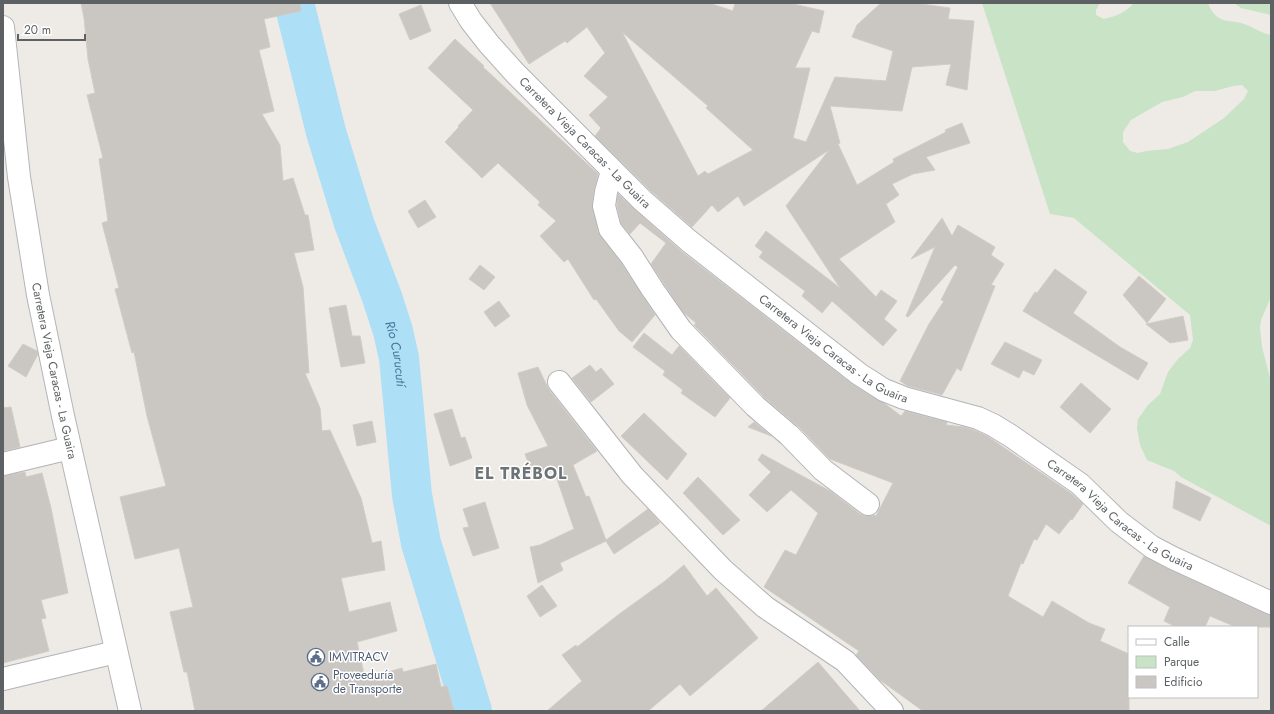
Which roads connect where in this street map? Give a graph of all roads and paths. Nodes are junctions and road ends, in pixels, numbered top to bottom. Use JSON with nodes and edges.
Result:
{"nodes":[{"id":1,"x":460,"y":3,"type":"edge"},
{"id":2,"x":3,"y":27,"type":"edge"},
{"id":3,"x":609,"y":167,"type":"junction"},
{"id":4,"x":559,"y":382,"type":"dead end"},
{"id":5,"x":70,"y":448,"type":"junction"},
{"id":6,"x":3,"y":464,"type":"edge"},
{"id":7,"x":868,"y":504,"type":"dead end"},
{"id":8,"x":1271,"y":603,"type":"edge"},
{"id":9,"x":116,"y":652,"type":"junction"},
{"id":10,"x":3,"y":679,"type":"edge"},
{"id":11,"x":130,"y":711,"type":"edge"},
{"id":12,"x":892,"y":711,"type":"edge"}],
"edges":[{"from":1,"to":3,"type":"main road","name":"Carretera Vieja Caracas - La Guaira"},
{"from":2,"to":5,"type":"main road","name":"Carretera Vieja Caracas - La Guaira"},
{"from":3,"to":7,"type":"main road"},
{"from":3,"to":8,"type":"main road","name":"Carretera Vieja Caracas - La Guaira"},
{"from":4,"to":12,"type":"main road"},
{"from":5,"to":6,"type":"main road"},
{"from":5,"to":9,"type":"main road","name":"Carretera Vieja Caracas - La Guaira"},
{"from":9,"to":10,"type":"main road"},
{"from":9,"to":11,"type":"main road","name":"Carretera Vieja Caracas - La Guaira"}]}
